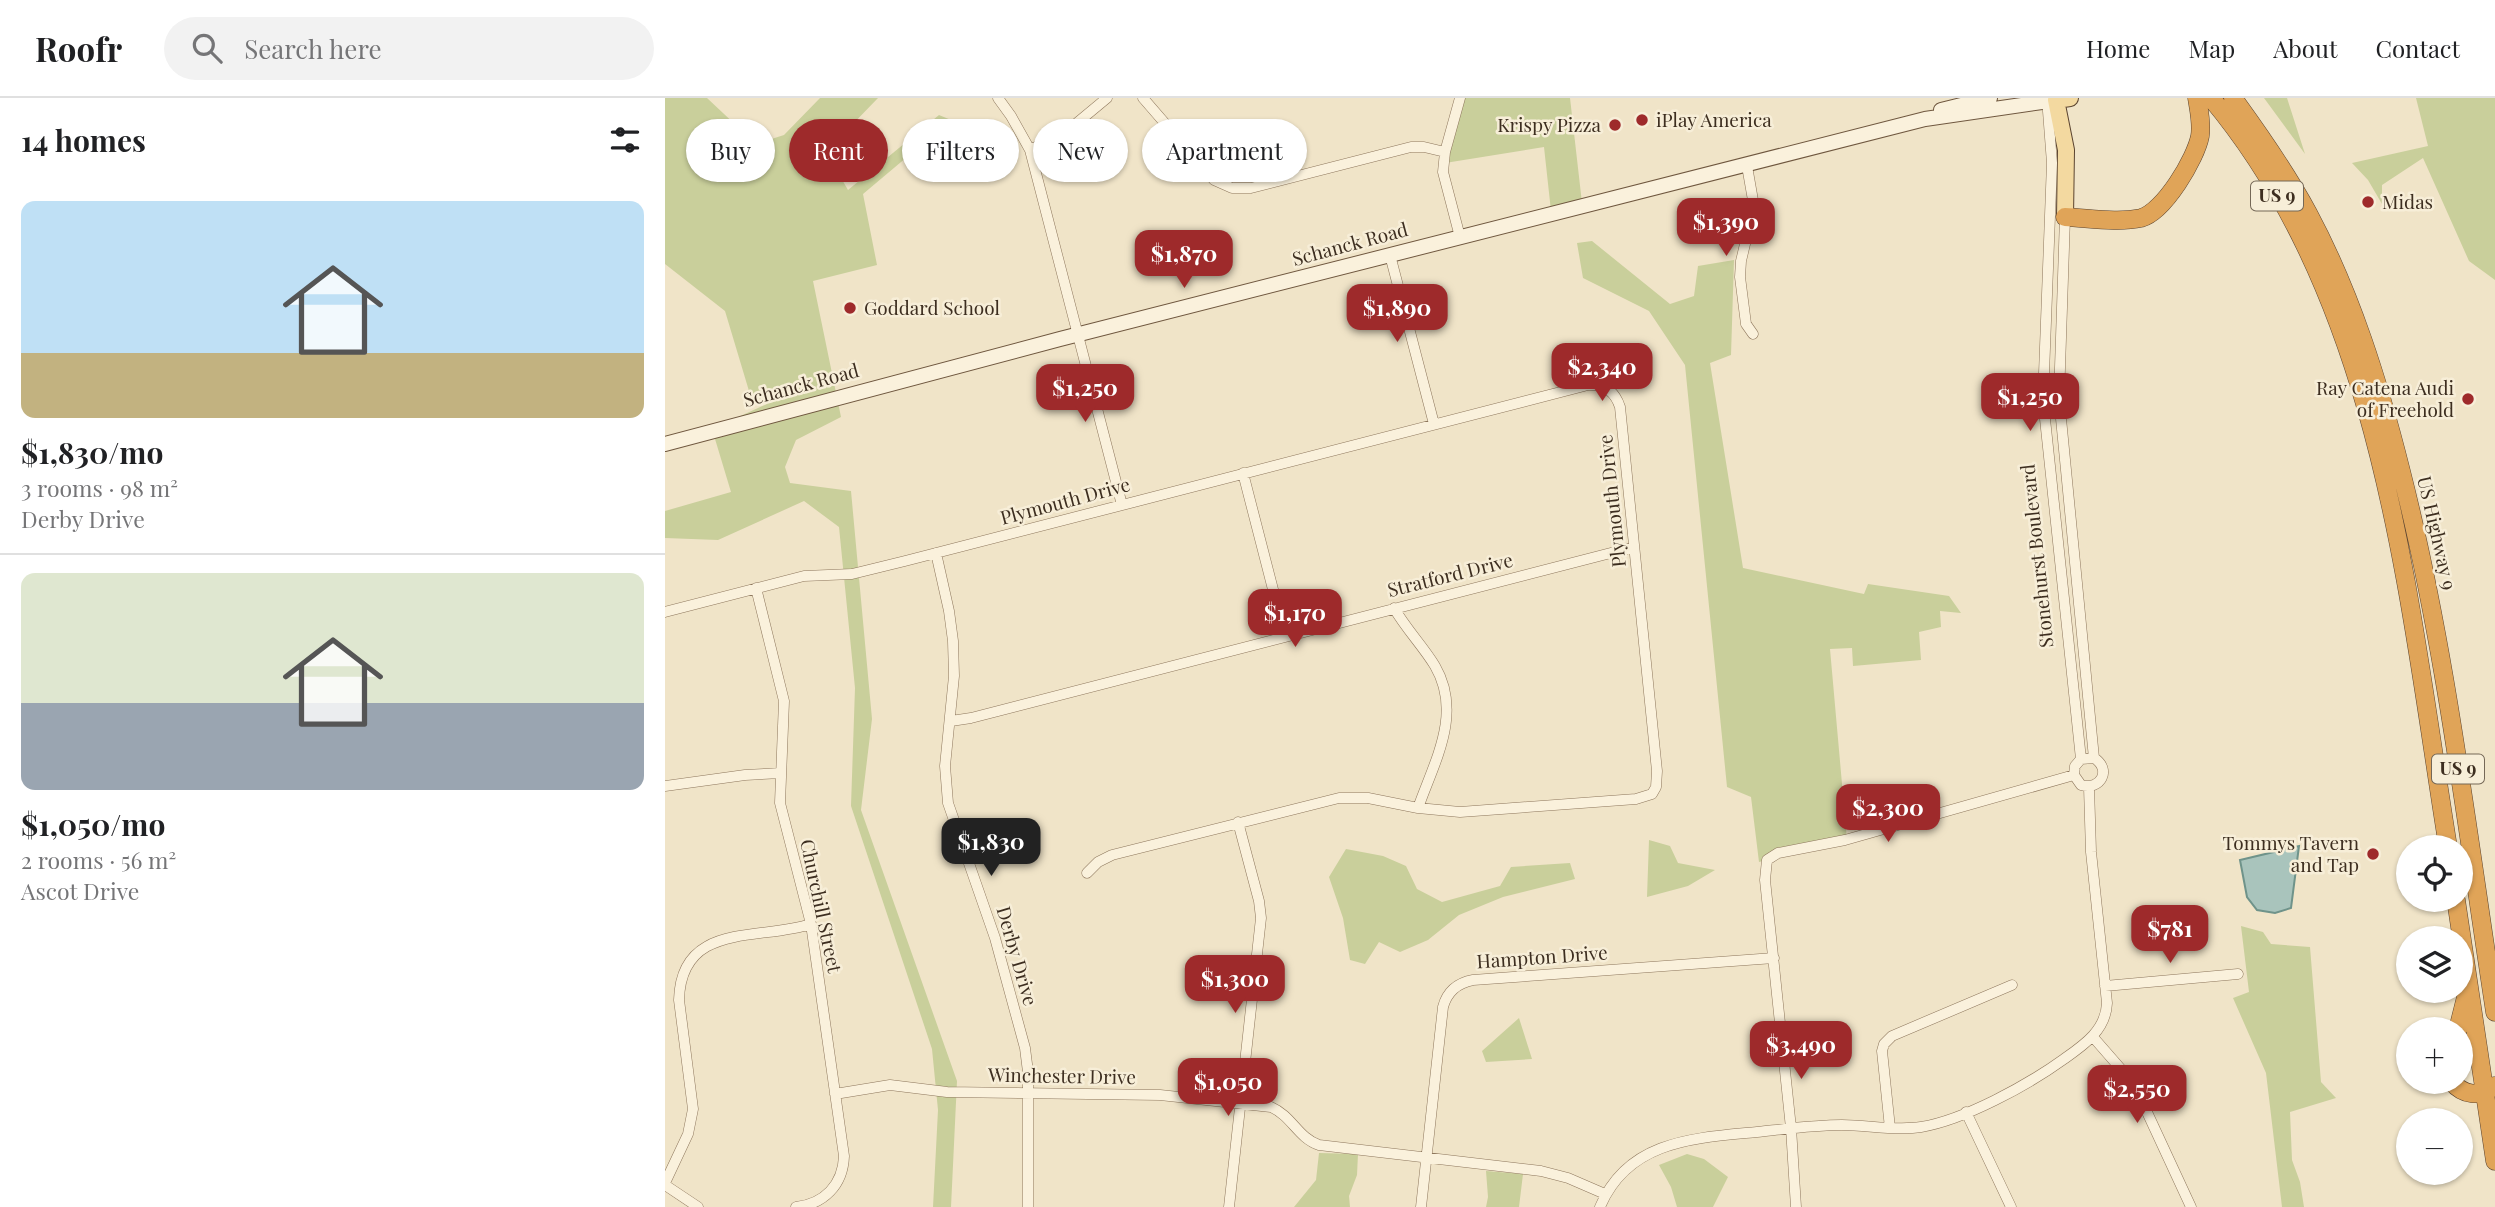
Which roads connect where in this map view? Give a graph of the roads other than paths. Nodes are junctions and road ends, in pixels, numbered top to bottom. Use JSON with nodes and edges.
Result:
{"nodes":[{"id":1,"x":998,"y":98,"type":"edge"},
{"id":2,"x":1107,"y":98,"type":"edge"},
{"id":3,"x":1143,"y":98,"type":"edge"},
{"id":4,"x":1460,"y":98,"type":"edge"},
{"id":5,"x":1990,"y":98,"type":"edge"},
{"id":6,"x":2197,"y":98,"type":"edge"},
{"id":7,"x":2211,"y":98,"type":"edge"},
{"id":8,"x":2233,"y":98,"type":"edge"},
{"id":9,"x":2055,"y":99,"type":"edge"},
{"id":10,"x":1925,"y":119,"type":"junction"},
{"id":11,"x":1030,"y":150,"type":"junction"},
{"id":12,"x":1445,"y":152,"type":"junction"},
{"id":13,"x":1747,"y":166,"type":"junction"},
{"id":14,"x":2065,"y":217,"type":"junction"},
{"id":15,"x":2049,"y":232,"type":"junction"},
{"id":16,"x":1460,"y":237,"type":"junction"},
{"id":17,"x":1390,"y":255,"type":"junction"},
{"id":18,"x":2047,"y":274,"type":"junction"},
{"id":19,"x":2062,"y":275,"type":"junction"},
{"id":20,"x":1753,"y":334,"type":"dead end"},
{"id":21,"x":1078,"y":335,"type":"junction"},
{"id":22,"x":1434,"y":424,"type":"junction"},
{"id":23,"x":665,"y":444,"type":"edge"},
{"id":24,"x":1243,"y":473,"type":"junction"},
{"id":25,"x":2065,"y":473,"type":"junction"},
{"id":26,"x":2050,"y":474,"type":"junction"},
{"id":27,"x":1122,"y":505,"type":"junction"},
{"id":28,"x":1634,"y":547,"type":"junction"},
{"id":29,"x":936,"y":553,"type":"junction"},
{"id":30,"x":756,"y":588,"type":"junction"},
{"id":31,"x":1394,"y":608,"type":"junction"},
{"id":32,"x":665,"y":612,"type":"edge"},
{"id":33,"x":1285,"y":636,"type":"junction"},
{"id":34,"x":951,"y":721,"type":"junction"},
{"id":35,"x":2094,"y":758,"type":"junction"},
{"id":36,"x":2081,"y":759,"type":"junction"},
{"id":37,"x":781,"y":773,"type":"junction"},
{"id":38,"x":2074,"y":775,"type":"junction"},
{"id":39,"x":665,"y":786,"type":"edge"},
{"id":40,"x":2089,"y":787,"type":"junction"},
{"id":41,"x":1418,"y":808,"type":"junction"},
{"id":42,"x":1238,"y":822,"type":"junction"},
{"id":43,"x":2446,"y":835,"type":"edge"},
{"id":44,"x":1087,"y":873,"type":"dead end"},
{"id":45,"x":811,"y":925,"type":"junction"},
{"id":46,"x":1774,"y":958,"type":"junction"},
{"id":47,"x":2492,"y":971,"type":"edge"},
{"id":48,"x":2238,"y":974,"type":"dead end"},
{"id":49,"x":2011,"y":985,"type":"dead end"},
{"id":50,"x":2105,"y":986,"type":"junction"},
{"id":51,"x":2472,"y":1003,"type":"edge"},
{"id":52,"x":2495,"y":1012,"type":"edge"},
{"id":53,"x":2093,"y":1037,"type":"junction"},
{"id":54,"x":2490,"y":1088,"type":"edge"},
{"id":55,"x":1029,"y":1093,"type":"junction"},
{"id":56,"x":835,"y":1094,"type":"junction"},
{"id":57,"x":1240,"y":1104,"type":"junction"},
{"id":58,"x":1966,"y":1112,"type":"junction"},
{"id":59,"x":2493,"y":1125,"type":"edge"},
{"id":60,"x":1791,"y":1128,"type":"junction"},
{"id":61,"x":1890,"y":1128,"type":"junction"},
{"id":62,"x":1426,"y":1157,"type":"junction"},
{"id":63,"x":2495,"y":1161,"type":"edge"},
{"id":64,"x":665,"y":1184,"type":"edge"},
{"id":65,"x":1605,"y":1195,"type":"junction"},
{"id":66,"x":698,"y":1207,"type":"edge"},
{"id":67,"x":796,"y":1207,"type":"edge"},
{"id":68,"x":1028,"y":1207,"type":"edge"},
{"id":69,"x":1229,"y":1207,"type":"edge"},
{"id":70,"x":1421,"y":1207,"type":"edge"},
{"id":71,"x":1599,"y":1207,"type":"edge"},
{"id":72,"x":1796,"y":1207,"type":"edge"},
{"id":73,"x":2011,"y":1207,"type":"edge"},
{"id":74,"x":2191,"y":1207,"type":"edge"}],
"edges":[{"from":1,"to":11,"type":"street"},
{"from":2,"to":11,"type":"street"},
{"from":3,"to":12,"type":"street"},
{"from":4,"to":12,"type":"street"},
{"from":5,"to":10,"type":"street","name":"Schanck Road"},
{"from":6,"to":14,"type":"highway"},
{"from":7,"to":43,"type":"highway","name":"US Highway 9","number":"US 9"},
{"from":8,"to":47,"type":"highway","name":"US Highway 9","number":"US 9"},
{"from":9,"to":10,"type":"street","name":"Schanck Road"},
{"from":9,"to":14,"type":"main road","name":"Stonehurst Boulevard"},
{"from":9,"to":15,"type":"street","name":"Stonehurst Boulevard"},
{"from":10,"to":13,"type":"street","name":"Schanck Road"},
{"from":11,"to":21,"type":"street"},
{"from":12,"to":16,"type":"street"},
{"from":13,"to":16,"type":"street","name":"Schanck Road"},
{"from":13,"to":20,"type":"street"},
{"from":14,"to":15,"type":"street"},
{"from":14,"to":19,"type":"street","name":"Stonehurst Boulevard"},
{"from":15,"to":18,"type":"street","name":"Stonehurst Boulevard"},
{"from":16,"to":17,"type":"street","name":"Schanck Road"},
{"from":17,"to":21,"type":"street","name":"Schanck Road"},
{"from":17,"to":22,"type":"street"},
{"from":18,"to":19,"type":"street"},
{"from":18,"to":26,"type":"street","name":"Stonehurst Boulevard"},
{"from":19,"to":25,"type":"street","name":"Stonehurst Boulevard"},
{"from":21,"to":23,"type":"street","name":"Schanck Road"},
{"from":21,"to":27,"type":"street"},
{"from":22,"to":24,"type":"street","name":"Plymouth Drive"},
{"from":22,"to":28,"type":"street","name":"Plymouth Drive"},
{"from":24,"to":27,"type":"street","name":"Plymouth Drive"},
{"from":24,"to":33,"type":"street"},
{"from":25,"to":26,"type":"street"},
{"from":25,"to":35,"type":"street","name":"Stonehurst Boulevard"},
{"from":26,"to":36,"type":"street","name":"Stonehurst Boulevard"},
{"from":27,"to":29,"type":"street","name":"Plymouth Drive"},
{"from":28,"to":31,"type":"street","name":"Stratford Drive"},
{"from":28,"to":41,"type":"street","name":"Plymouth Drive"},
{"from":29,"to":30,"type":"street","name":"Plymouth Drive"},
{"from":29,"to":34,"type":"street","name":"Derby Drive"},
{"from":30,"to":32,"type":"street","name":"Plymouth Drive"},
{"from":30,"to":37,"type":"street","name":"Churchill Street"},
{"from":31,"to":33,"type":"street","name":"Stratford Drive"},
{"from":31,"to":41,"type":"street"},
{"from":33,"to":34,"type":"street","name":"Stratford Drive"},
{"from":34,"to":55,"type":"street","name":"Derby Drive"},
{"from":35,"to":36,"type":"street"},
{"from":35,"to":40,"type":"street","name":"Stonehurst Boulevard"},
{"from":36,"to":38,"type":"street","name":"Stonehurst Boulevard"},
{"from":37,"to":39,"type":"street"},
{"from":37,"to":45,"type":"street","name":"Churchill Street"},
{"from":38,"to":40,"type":"street"},
{"from":38,"to":46,"type":"street"},
{"from":40,"to":50,"type":"street","name":"Stonehurst Boulevard"},
{"from":41,"to":42,"type":"street","name":"Plymouth Drive"},
{"from":42,"to":44,"type":"street","name":"Plymouth Drive"},
{"from":42,"to":57,"type":"street"},
{"from":45,"to":56,"type":"street","name":"Churchill Street"},
{"from":45,"to":64,"type":"street"},
{"from":46,"to":60,"type":"street"},
{"from":46,"to":62,"type":"street","name":"Hampton Drive"},
{"from":47,"to":52,"type":"highway","name":"US Highway 9","number":"US 9"},
{"from":48,"to":50,"type":"street"},
{"from":49,"to":61,"type":"street"},
{"from":50,"to":53,"type":"street","name":"Stonehurst Boulevard"},
{"from":51,"to":54,"type":"highway"},
{"from":53,"to":58,"type":"street"},
{"from":53,"to":74,"type":"street"},
{"from":54,"to":59,"type":"highway"},
{"from":55,"to":56,"type":"street","name":"Winchester Drive"},
{"from":55,"to":57,"type":"street","name":"Winchester Drive"},
{"from":55,"to":68,"type":"street","name":"Derby Drive"},
{"from":56,"to":67,"type":"street","name":"Churchill Street"},
{"from":57,"to":62,"type":"street","name":"Winchester Drive"},
{"from":57,"to":69,"type":"street"},
{"from":58,"to":61,"type":"street"},
{"from":58,"to":73,"type":"street"},
{"from":59,"to":63,"type":"highway"},
{"from":60,"to":61,"type":"street"},
{"from":60,"to":65,"type":"street"},
{"from":60,"to":72,"type":"street"},
{"from":62,"to":65,"type":"street","name":"Winchester Drive"},
{"from":62,"to":70,"type":"street","name":"Hampton Drive"},
{"from":64,"to":66,"type":"street"},
{"from":65,"to":71,"type":"street"}]}
